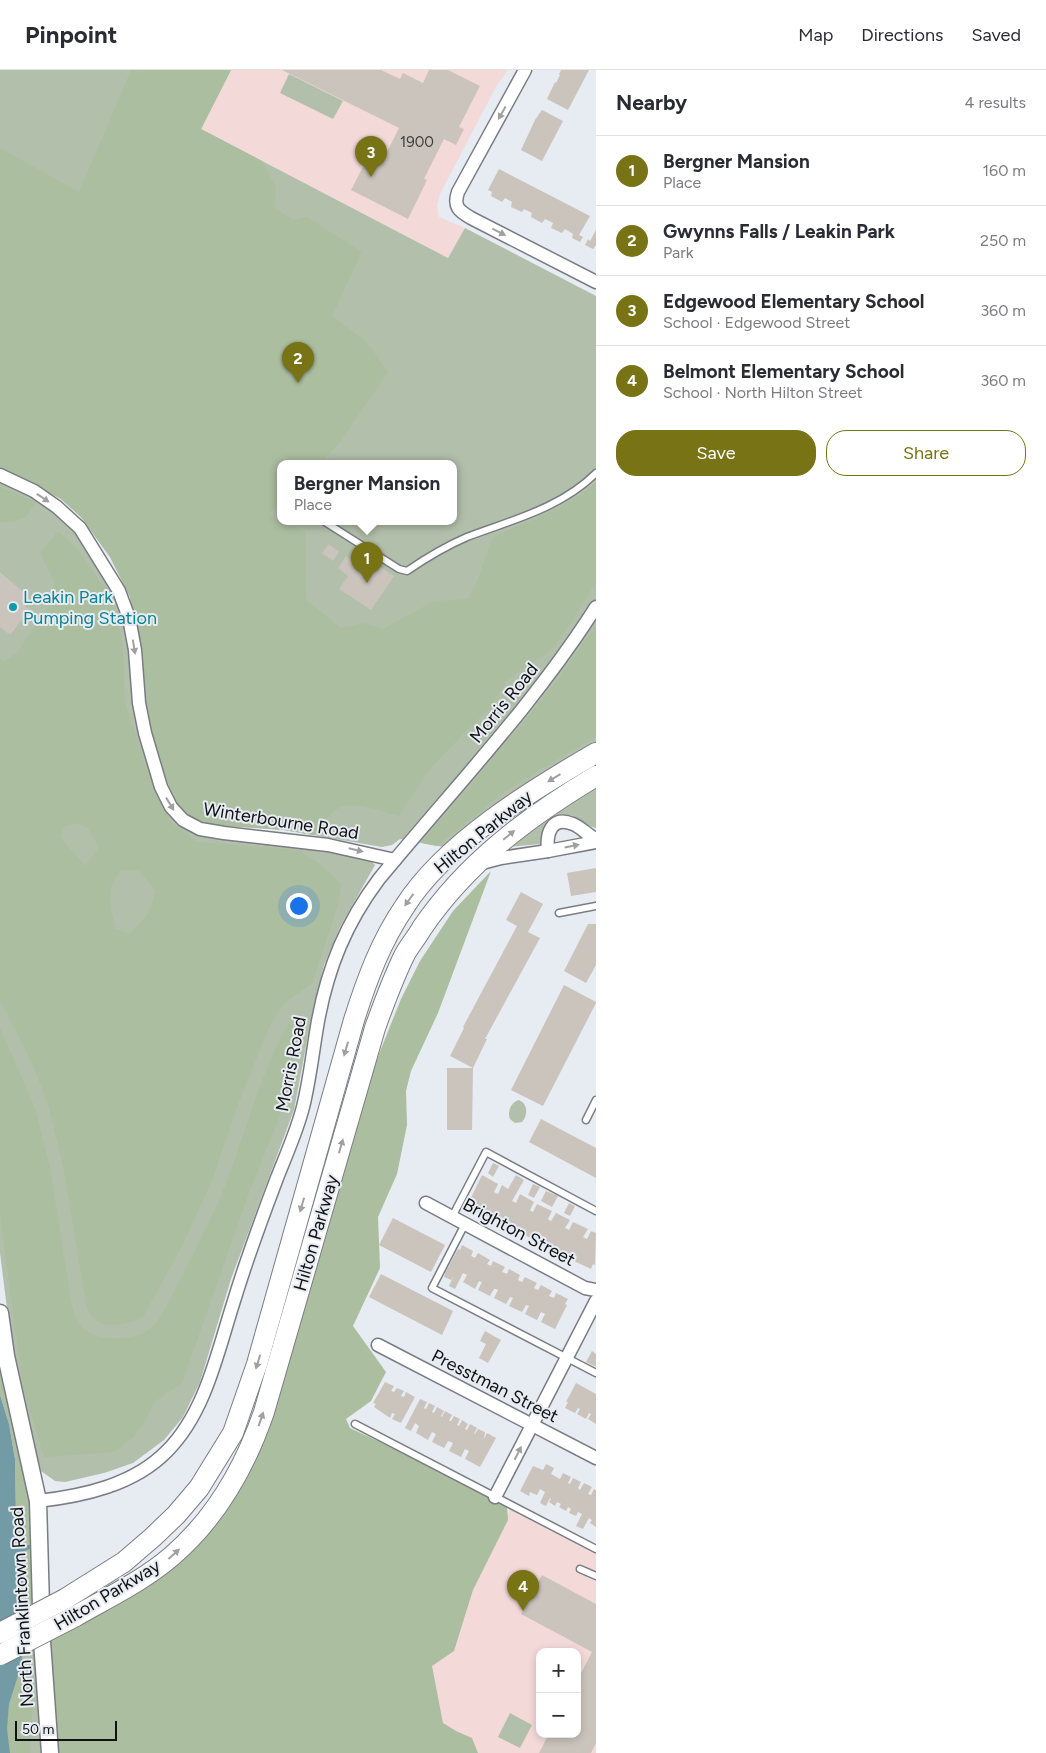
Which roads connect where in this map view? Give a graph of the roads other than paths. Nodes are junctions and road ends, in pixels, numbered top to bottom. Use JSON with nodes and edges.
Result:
{"nodes":[{"id":1,"x":525,"y":70,"type":"edge"},
{"id":2,"x":596,"y":282,"type":"edge"},
{"id":3,"x":596,"y":473,"type":"edge"},
{"id":4,"x":0,"y":475,"type":"edge"},
{"id":5,"x":330,"y":525,"type":"edge"},
{"id":6,"x":596,"y":607,"type":"edge"},
{"id":7,"x":596,"y":753,"type":"edge"},
{"id":8,"x":596,"y":776,"type":"edge"},
{"id":9,"x":596,"y":840,"type":"edge"},
{"id":10,"x":548,"y":851,"type":"junction"},
{"id":11,"x":395,"y":860,"type":"junction"},
{"id":12,"x":472,"y":867,"type":"junction"},
{"id":13,"x":596,"y":906,"type":"edge"},
{"id":14,"x":559,"y":913,"type":"dead end"},
{"id":15,"x":596,"y":1101,"type":"edge"},
{"id":16,"x":586,"y":1120,"type":"dead end"},
{"id":17,"x":426,"y":1203,"type":"dead end"},
{"id":18,"x":596,"y":1211,"type":"edge"},
{"id":19,"x":452,"y":1217,"type":"junction"},
{"id":20,"x":464,"y":1224,"type":"junction"},
{"id":21,"x":596,"y":1290,"type":"edge"},
{"id":22,"x":596,"y":1301,"type":"edge"},
{"id":23,"x":0,"y":1312,"type":"edge"},
{"id":24,"x":378,"y":1345,"type":"dead end"},
{"id":25,"x":566,"y":1357,"type":"junction"},
{"id":26,"x":596,"y":1373,"type":"edge"},
{"id":27,"x":354,"y":1424,"type":"dead end"},
{"id":28,"x":532,"y":1425,"type":"junction"},
{"id":29,"x":596,"y":1458,"type":"edge"},
{"id":30,"x":495,"y":1496,"type":"junction"},
{"id":31,"x":38,"y":1501,"type":"junction"},
{"id":32,"x":596,"y":1548,"type":"edge"},
{"id":33,"x":580,"y":1569,"type":"dead end"},
{"id":34,"x":596,"y":1576,"type":"edge"},
{"id":35,"x":69,"y":1608,"type":"junction"},
{"id":36,"x":0,"y":1633,"type":"edge"},
{"id":37,"x":0,"y":1656,"type":"edge"},
{"id":38,"x":50,"y":1753,"type":"edge"}],
"edges":[{"from":1,"to":2,"type":"street","one_way":true},
{"from":3,"to":5,"type":"lane"},
{"from":4,"to":11,"type":"street","name":"Winterbourne Road","one_way":true},
{"from":6,"to":11,"type":"street","name":"Morris Road"},
{"from":7,"to":35,"type":"main road","name":"Hilton Parkway","one_way":true},
{"from":12,"to":8,"type":"main road","name":"Hilton Parkway","one_way":true},
{"from":10,"to":9,"type":"street","one_way":true},
{"from":9,"to":10,"type":"street"},
{"from":10,"to":12,"type":"street"},
{"from":11,"to":31,"type":"street","name":"Morris Road"},
{"from":35,"to":12,"type":"main road","name":"Hilton Parkway","one_way":true},
{"from":13,"to":14,"type":"lane"},
{"from":15,"to":16,"type":"lane"},
{"from":17,"to":19,"type":"street","name":"Brighton Street"},
{"from":18,"to":19,"type":"lane"},
{"from":19,"to":20,"type":"street","name":"Brighton Street"},
{"from":20,"to":21,"type":"street","name":"Brighton Street"},
{"from":20,"to":25,"type":"lane"},
{"from":22,"to":25,"type":"street"},
{"from":23,"to":31,"type":"street","name":"North Franklintown Road"},
{"from":24,"to":28,"type":"street","name":"Presstman Street"},
{"from":25,"to":26,"type":"lane"},
{"from":25,"to":28,"type":"street"},
{"from":27,"to":30,"type":"lane"},
{"from":28,"to":29,"type":"street","name":"Presstman Street"},
{"from":30,"to":28,"type":"street","one_way":true},
{"from":30,"to":32,"type":"lane"},
{"from":31,"to":38,"type":"street","name":"North Franklintown Road"},
{"from":33,"to":34,"type":"lane"},
{"from":35,"to":36,"type":"main road","name":"Hilton Parkway","bridge":true},
{"from":35,"to":37,"type":"main road","name":"Hilton Parkway","bridge":true}]}
